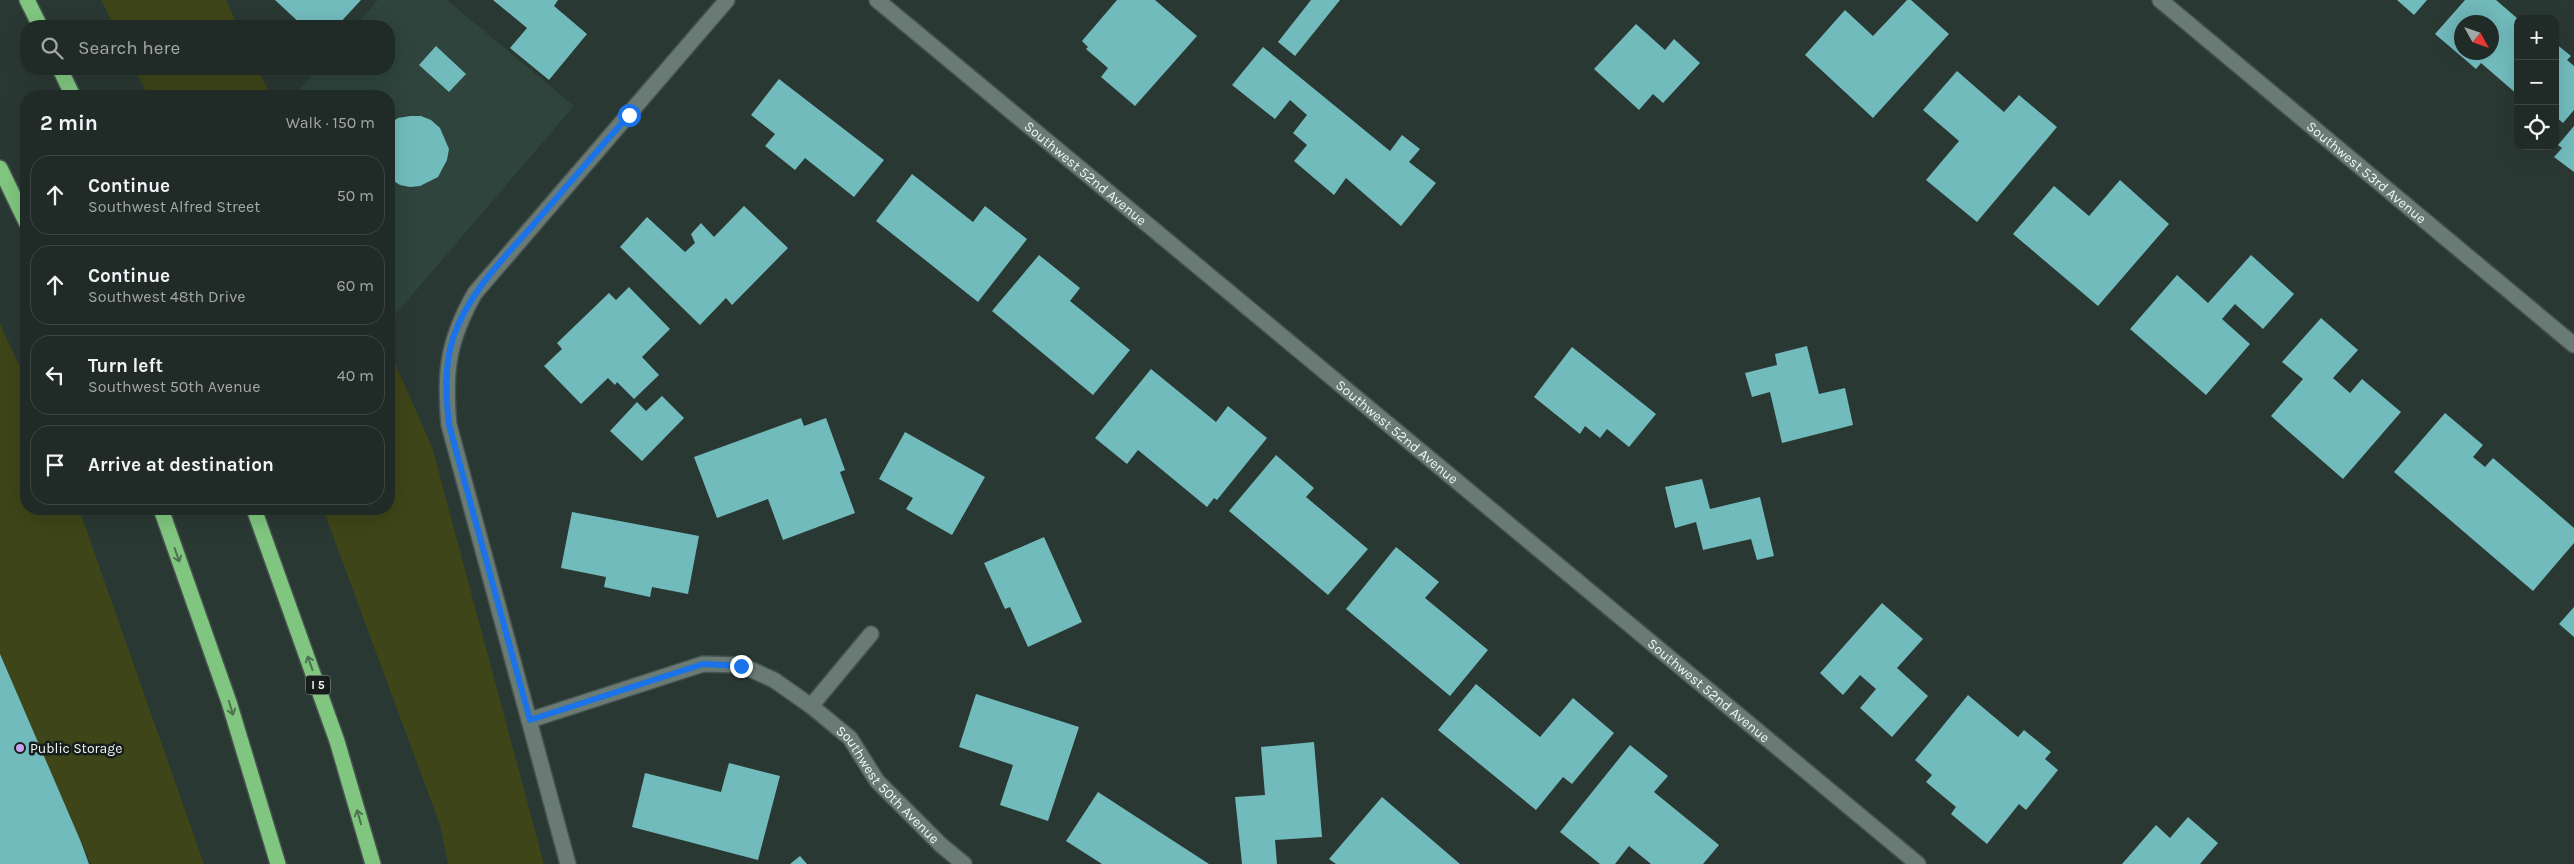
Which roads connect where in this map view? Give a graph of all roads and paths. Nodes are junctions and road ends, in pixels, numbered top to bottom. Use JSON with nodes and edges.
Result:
{"nodes":[{"id":1,"x":27,"y":0,"type":"edge"},
{"id":2,"x":727,"y":0,"type":"edge"},
{"id":3,"x":877,"y":0,"type":"edge"},
{"id":4,"x":2160,"y":0,"type":"edge"},
{"id":5,"x":37,"y":20,"type":"edge"},
{"id":6,"x":63,"y":75,"type":"edge"},
{"id":7,"x":70,"y":90,"type":"edge"},
{"id":8,"x":0,"y":168,"type":"edge"},
{"id":9,"x":20,"y":210,"type":"edge"},
{"id":10,"x":2574,"y":345,"type":"edge"},
{"id":11,"x":163,"y":515,"type":"edge"},
{"id":12,"x":256,"y":515,"type":"edge"},
{"id":13,"x":870,"y":634,"type":"dead end"},
{"id":14,"x":811,"y":706,"type":"junction"},
{"id":15,"x":530,"y":720,"type":"junction"},
{"id":16,"x":278,"y":864,"type":"edge"},
{"id":17,"x":373,"y":864,"type":"edge"},
{"id":18,"x":568,"y":864,"type":"edge"},
{"id":19,"x":964,"y":864,"type":"edge"},
{"id":20,"x":1918,"y":864,"type":"edge"}],
"edges":[{"from":1,"to":5,"type":"highway"},
{"from":2,"to":15,"type":"street"},
{"from":3,"to":20,"type":"street","name":"Southwest 52nd Avenue"},
{"from":4,"to":10,"type":"street","name":"Southwest 53rd Avenue"},
{"from":6,"to":7,"type":"highway"},
{"from":8,"to":9,"type":"highway"},
{"from":11,"to":16,"type":"highway","one_way":true},
{"from":17,"to":12,"type":"highway","number":"I 5","one_way":true},
{"from":13,"to":14,"type":"street"},
{"from":14,"to":15,"type":"street","name":"Southwest 50th Avenue"},
{"from":14,"to":19,"type":"street","name":"Southwest 50th Avenue"},
{"from":15,"to":18,"type":"street"}]}
